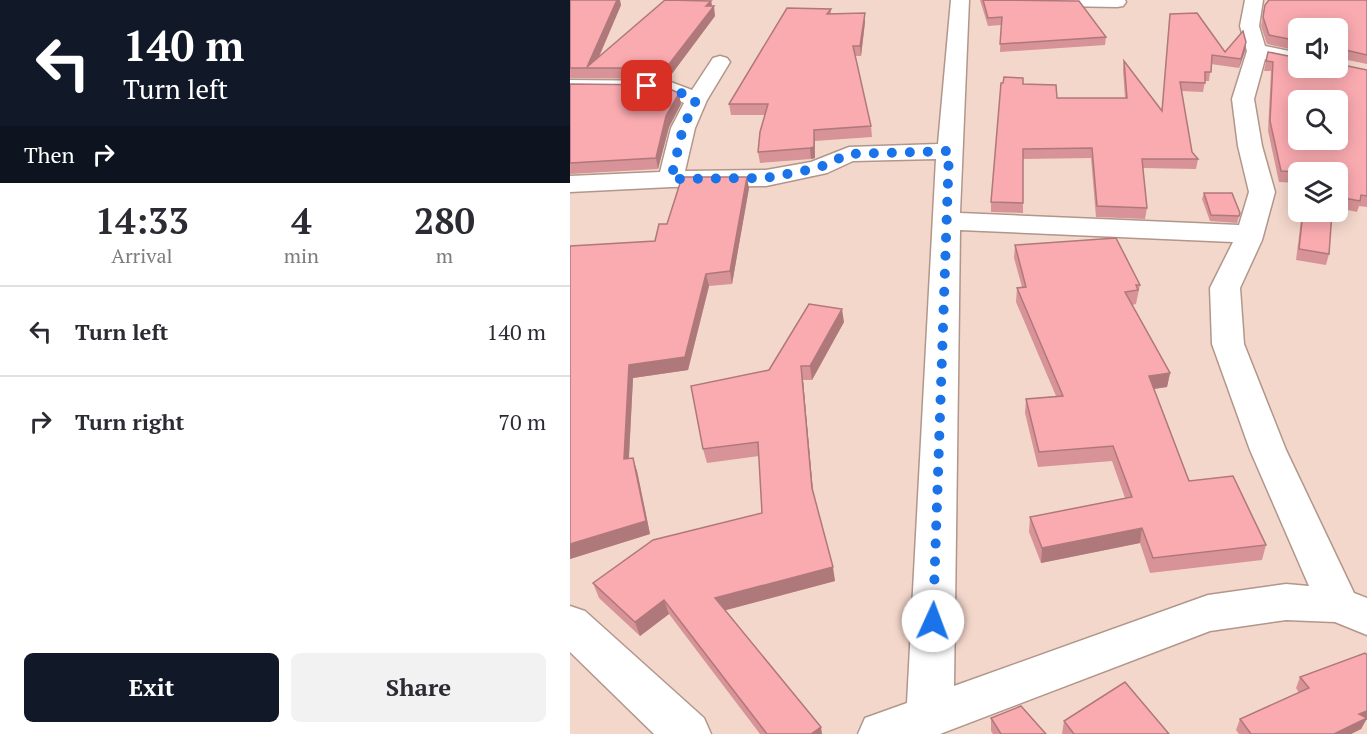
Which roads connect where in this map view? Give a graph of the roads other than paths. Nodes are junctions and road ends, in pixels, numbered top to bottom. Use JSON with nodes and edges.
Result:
{"nodes":[{"id":1,"x":960,"y":0,"type":"edge"},
{"id":2,"x":1004,"y":0,"type":"edge"},
{"id":3,"x":1254,"y":0,"type":"edge"},
{"id":4,"x":1117,"y":2,"type":"dead end"},
{"id":5,"x":1257,"y":51,"type":"junction"},
{"id":6,"x":1288,"y":57,"type":"edge"},
{"id":7,"x":720,"y":62,"type":"dead end"},
{"id":8,"x":570,"y":86,"type":"edge"},
{"id":9,"x":696,"y":100,"type":"junction"},
{"id":10,"x":949,"y":151,"type":"junction"},
{"id":11,"x":671,"y":179,"type":"junction"},
{"id":12,"x":570,"y":184,"type":"edge"},
{"id":13,"x":947,"y":221,"type":"junction"},
{"id":14,"x":1249,"y":234,"type":"junction"},
{"id":15,"x":1353,"y":611,"type":"edge"},
{"id":16,"x":570,"y":624,"type":"edge"},
{"id":17,"x":930,"y":714,"type":"junction"},
{"id":18,"x":687,"y":734,"type":"edge"},
{"id":19,"x":882,"y":734,"type":"edge"}],
"edges":[{"from":1,"to":10,"type":"street"},
{"from":2,"to":4,"type":"street"},
{"from":3,"to":5,"type":"street"},
{"from":5,"to":6,"type":"street"},
{"from":5,"to":14,"type":"street"},
{"from":7,"to":9,"type":"street"},
{"from":8,"to":9,"type":"street"},
{"from":9,"to":11,"type":"street"},
{"from":10,"to":11,"type":"street"},
{"from":10,"to":13,"type":"street"},
{"from":11,"to":12,"type":"street"},
{"from":13,"to":14,"type":"street"},
{"from":13,"to":17,"type":"street"},
{"from":14,"to":15,"type":"street"},
{"from":15,"to":17,"type":"street"},
{"from":16,"to":18,"type":"street"},
{"from":17,"to":19,"type":"street"}]}
